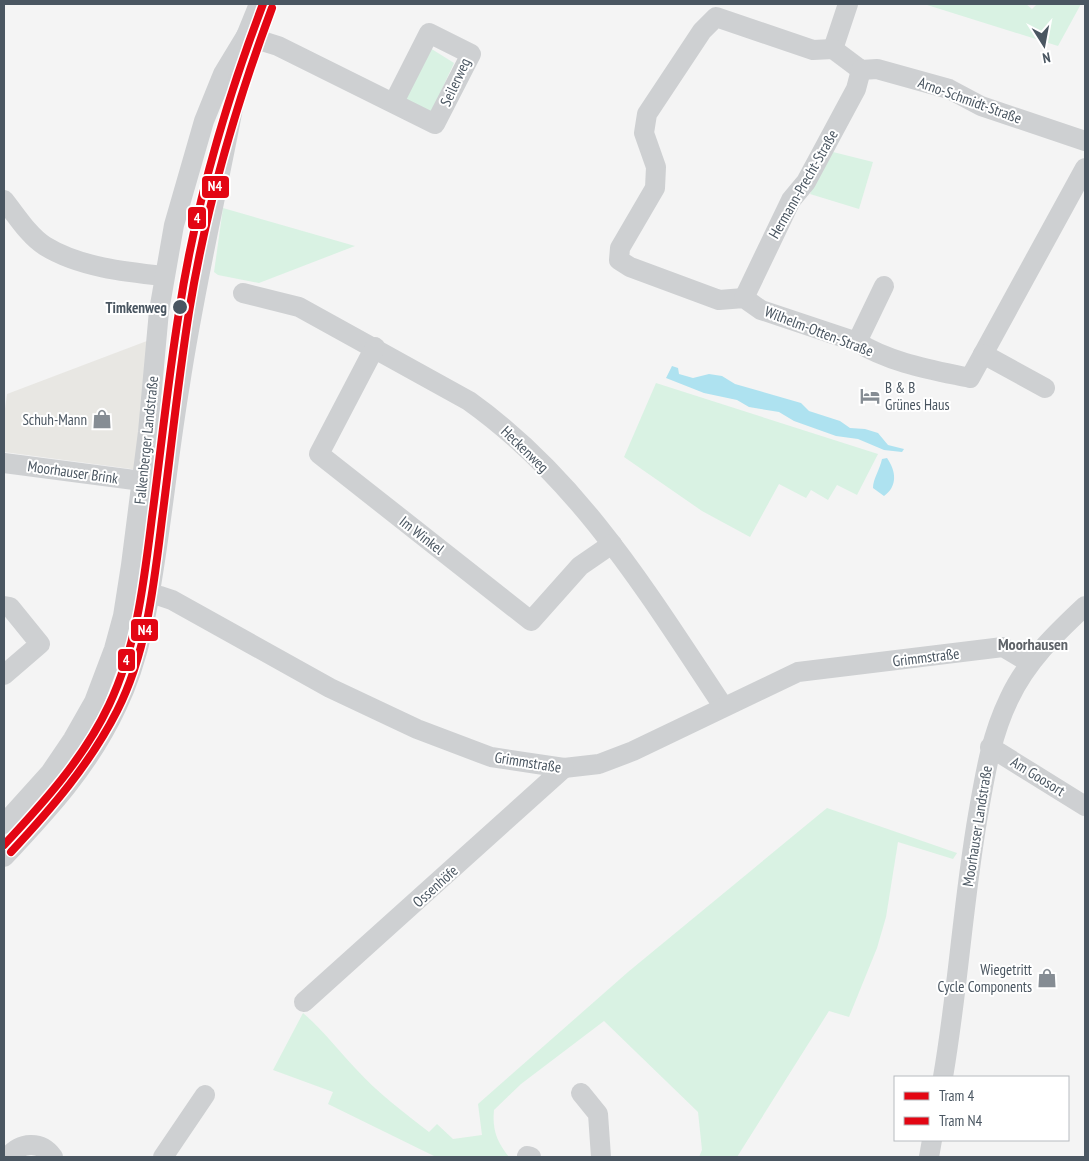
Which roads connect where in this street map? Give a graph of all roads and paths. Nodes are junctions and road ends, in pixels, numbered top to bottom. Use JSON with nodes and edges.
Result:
{"nodes":[{"id":1,"x":259,"y":4,"type":"edge"},
{"id":2,"x":848,"y":4,"type":"edge"},
{"id":3,"x":246,"y":36,"type":"junction"},
{"id":4,"x":834,"y":49,"type":"junction"},
{"id":5,"x":861,"y":70,"type":"junction"},
{"id":6,"x":394,"y":102,"type":"dead end"},
{"id":7,"x":1085,"y":141,"type":"edge"},
{"id":8,"x":1085,"y":168,"type":"edge"},
{"id":9,"x":4,"y":200,"type":"edge"},
{"id":10,"x":164,"y":276,"type":"junction"},
{"id":11,"x":884,"y":286,"type":"dead end"},
{"id":12,"x":243,"y":293,"type":"dead end"},
{"id":13,"x":744,"y":298,"type":"junction"},
{"id":14,"x":857,"y":342,"type":"junction"},
{"id":15,"x":375,"y":347,"type":"junction"},
{"id":16,"x":983,"y":354,"type":"junction"},
{"id":17,"x":1045,"y":388,"type":"dead end"},
{"id":18,"x":4,"y":463,"type":"edge"},
{"id":19,"x":142,"y":481,"type":"junction"},
{"id":20,"x":612,"y":544,"type":"junction"},
{"id":21,"x":127,"y":592,"type":"junction"},
{"id":22,"x":150,"y":594,"type":"junction"},
{"id":23,"x":4,"y":606,"type":"edge"},
{"id":24,"x":1085,"y":606,"type":"edge"},
{"id":25,"x":1030,"y":663,"type":"junction"},
{"id":26,"x":4,"y":675,"type":"edge"},
{"id":27,"x":723,"y":706,"type":"junction"},
{"id":28,"x":990,"y":747,"type":"junction"},
{"id":29,"x":564,"y":768,"type":"junction"},
{"id":30,"x":1085,"y":806,"type":"edge"},
{"id":31,"x":4,"y":824,"type":"edge"},
{"id":32,"x":4,"y":857,"type":"edge"},
{"id":33,"x":304,"y":1002,"type":"dead end"},
{"id":34,"x":943,"y":1076,"type":"edge"},
{"id":35,"x":581,"y":1093,"type":"dead end"},
{"id":36,"x":205,"y":1095,"type":"dead end"},
{"id":37,"x":932,"y":1141,"type":"edge"},
{"id":38,"x":8,"y":1157,"type":"edge"},
{"id":39,"x":53,"y":1157,"type":"edge"},
{"id":40,"x":163,"y":1157,"type":"edge"},
{"id":41,"x":601,"y":1157,"type":"edge"},
{"id":42,"x":929,"y":1157,"type":"edge"}],
"edges":[{"from":1,"to":3,"type":"street","name":"Falkenberger Landstraße"},
{"from":2,"to":4,"type":"street"},
{"from":3,"to":6,"type":"street"},
{"from":3,"to":10,"type":"street","name":"Falkenberger Landstraße"},
{"from":3,"to":22,"type":"street","name":"Falkenberger Landstraße"},
{"from":4,"to":5,"type":"street"},
{"from":4,"to":13,"type":"street"},
{"from":5,"to":7,"type":"street","name":"Arno-Schmidt-Straße"},
{"from":5,"to":13,"type":"street","name":"Hermann-Precht-Straße"},
{"from":8,"to":16,"type":"street","name":"Wilhelm-Otten-Straße"},
{"from":9,"to":10,"type":"street"},
{"from":10,"to":19,"type":"street","name":"Falkenberger Landstraße"},
{"from":11,"to":14,"type":"street"},
{"from":12,"to":15,"type":"street","name":"Heckenweg"},
{"from":13,"to":14,"type":"street","name":"Wilhelm-Otten-Straße"},
{"from":14,"to":16,"type":"street","name":"Wilhelm-Otten-Straße"},
{"from":15,"to":20,"type":"street","name":"Heckenweg"},
{"from":15,"to":20,"type":"street","name":"Im Winkel"},
{"from":16,"to":17,"type":"street"},
{"from":18,"to":19,"type":"street","name":"Moorhauser Brink"},
{"from":19,"to":21,"type":"street","name":"Falkenberger Landstraße"},
{"from":20,"to":27,"type":"street","name":"Heckenweg"},
{"from":21,"to":22,"type":"street","name":"Grimmstraße"},
{"from":21,"to":31,"type":"street","name":"Falkenberger Landstraße"},
{"from":22,"to":29,"type":"street","name":"Grimmstraße"},
{"from":22,"to":32,"type":"street","name":"Falkenberger Landstraße"},
{"from":23,"to":26,"type":"street"},
{"from":24,"to":25,"type":"street","name":"Moorhauser Landstraße"},
{"from":25,"to":27,"type":"street","name":"Grimmstraße"},
{"from":25,"to":28,"type":"street","name":"Moorhauser Landstraße"},
{"from":27,"to":29,"type":"street","name":"Grimmstraße"},
{"from":28,"to":30,"type":"street","name":"Am Goosort"},
{"from":28,"to":34,"type":"street","name":"Moorhauser Landstraße"},
{"from":29,"to":33,"type":"street","name":"Ossenhöfe"},
{"from":35,"to":41,"type":"street"},
{"from":36,"to":40,"type":"street"},
{"from":37,"to":42,"type":"street"},
{"from":38,"to":39,"type":"street"}]}
